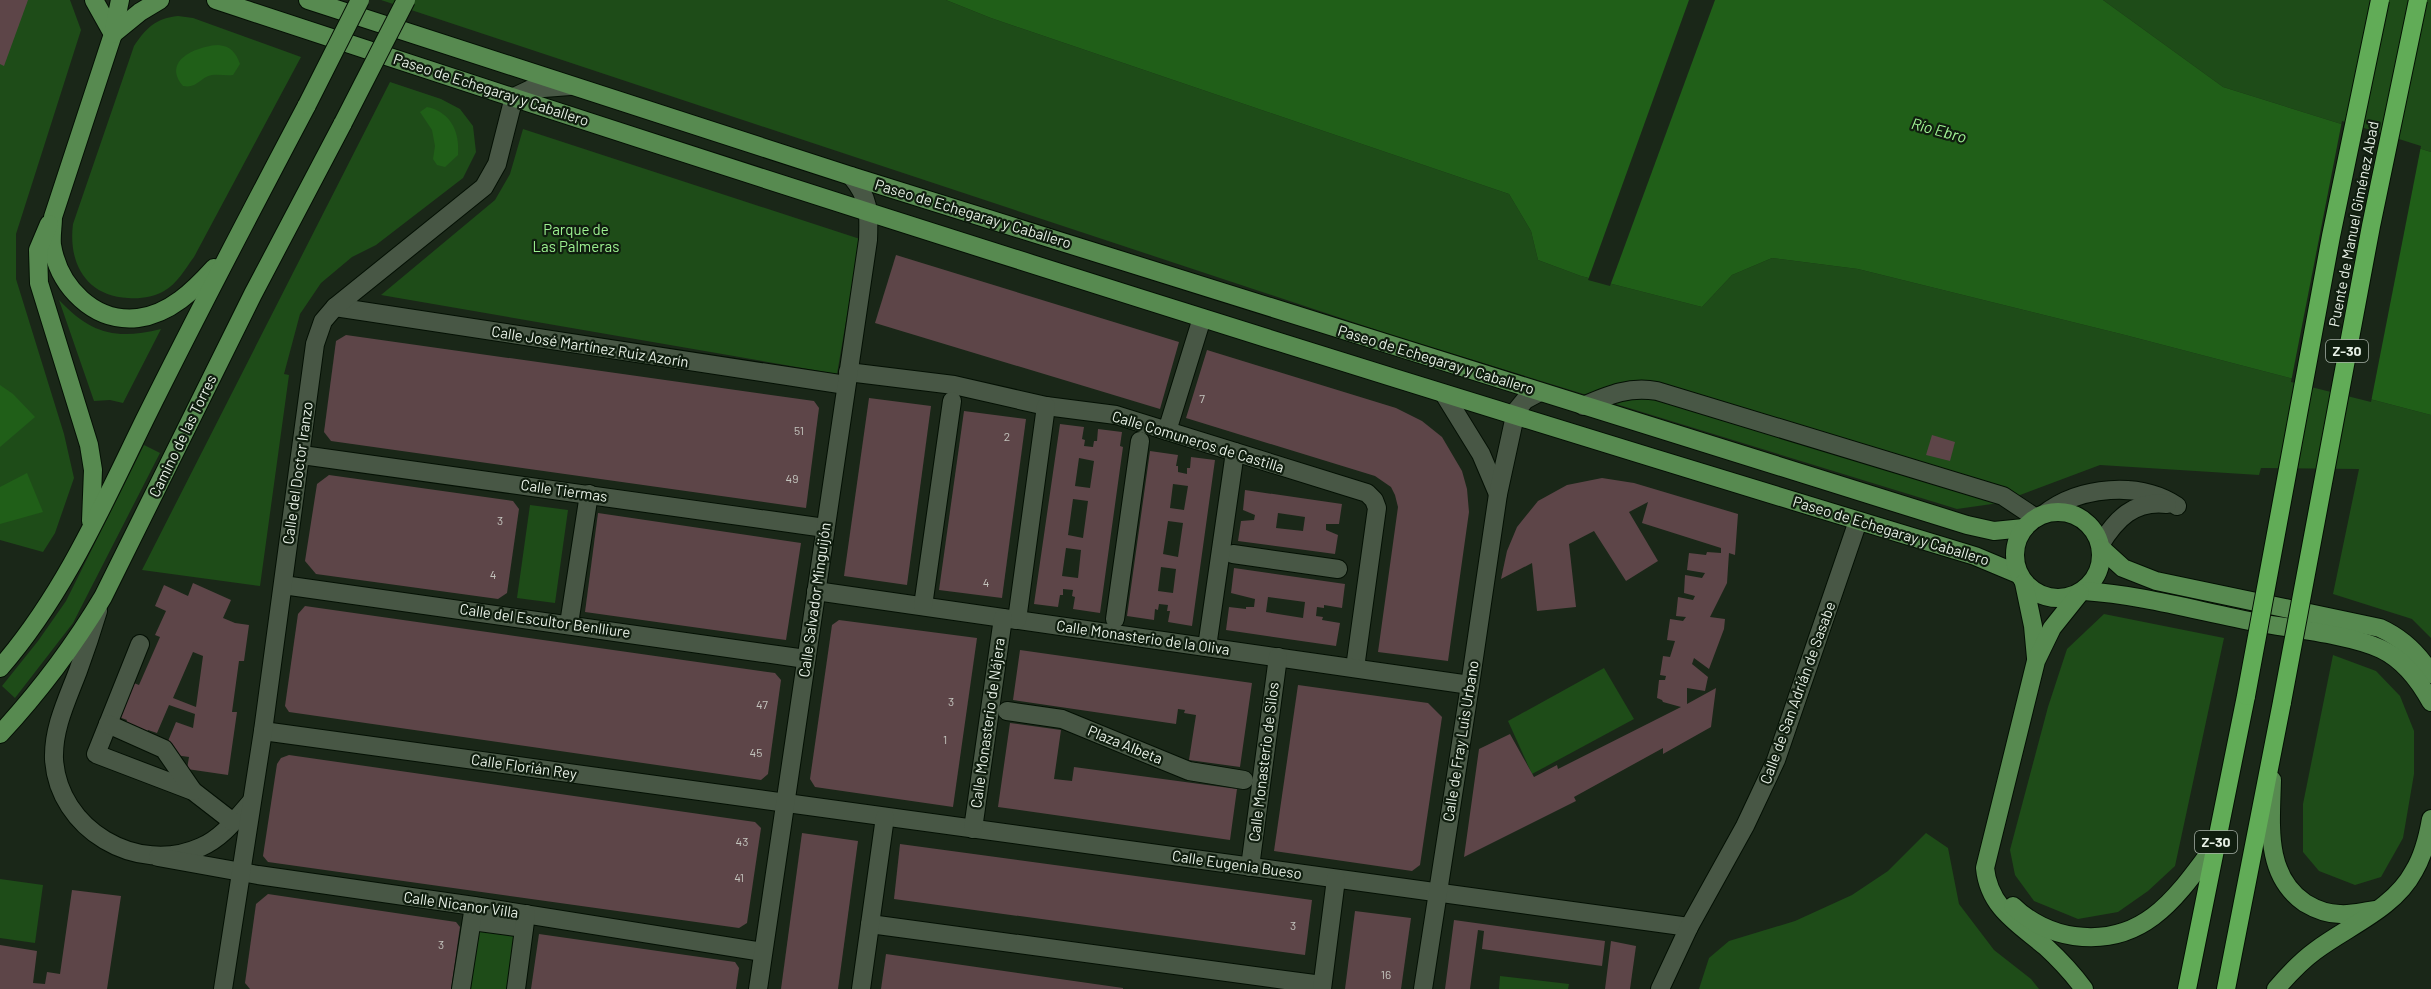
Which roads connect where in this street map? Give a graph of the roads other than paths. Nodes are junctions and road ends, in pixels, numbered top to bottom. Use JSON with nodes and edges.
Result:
{"nodes":[{"id":1,"x":94,"y":0,"type":"edge"},
{"id":2,"x":120,"y":0,"type":"edge"},
{"id":3,"x":160,"y":0,"type":"edge"},
{"id":4,"x":216,"y":0,"type":"edge"},
{"id":5,"x":308,"y":0,"type":"edge"},
{"id":6,"x":360,"y":0,"type":"edge"},
{"id":7,"x":405,"y":0,"type":"edge"},
{"id":8,"x":2380,"y":0,"type":"edge"},
{"id":9,"x":2418,"y":0,"type":"edge"},
{"id":10,"x":113,"y":34,"type":"junction"},
{"id":11,"x":573,"y":86,"type":"junction"},
{"id":12,"x":514,"y":97,"type":"junction"},
{"id":13,"x":851,"y":176,"type":"junction"},
{"id":14,"x":870,"y":212,"type":"junction"},
{"id":15,"x":53,"y":217,"type":"junction"},
{"id":16,"x":228,"y":254,"type":"junction"},
{"id":17,"x":335,"y":307,"type":"junction"},
{"id":18,"x":1202,"y":318,"type":"junction"},
{"id":19,"x":847,"y":379,"type":"junction"},
{"id":20,"x":1540,"y":392,"type":"junction"},
{"id":21,"x":1444,"y":394,"type":"junction"},
{"id":22,"x":952,"y":400,"type":"dead end"},
{"id":23,"x":1046,"y":406,"type":"junction"},
{"id":24,"x":1583,"y":406,"type":"junction"},
{"id":25,"x":1515,"y":416,"type":"junction"},
{"id":26,"x":1167,"y":431,"type":"junction"},
{"id":27,"x":1140,"y":441,"type":"dead end"},
{"id":28,"x":1235,"y":452,"type":"junction"},
{"id":29,"x":302,"y":455,"type":"junction"},
{"id":30,"x":589,"y":494,"type":"junction"},
{"id":31,"x":1498,"y":494,"type":"junction"},
{"id":32,"x":2035,"y":520,"type":"junction"},
{"id":33,"x":1858,"y":521,"type":"junction"},
{"id":34,"x":825,"y":528,"type":"junction"},
{"id":35,"x":90,"y":529,"type":"junction"},
{"id":36,"x":2100,"y":547,"type":"junction"},
{"id":37,"x":1233,"y":554,"type":"dead end"},
{"id":38,"x":1338,"y":569,"type":"dead end"},
{"id":39,"x":2021,"y":579,"type":"junction"},
{"id":40,"x":283,"y":585,"type":"junction"},
{"id":41,"x":816,"y":591,"type":"junction"},
{"id":42,"x":2082,"y":592,"type":"junction"},
{"id":43,"x":103,"y":597,"type":"junction"},
{"id":44,"x":923,"y":606,"type":"junction"},
{"id":45,"x":1010,"y":619,"type":"junction"},
{"id":46,"x":1114,"y":619,"type":"dead end"},
{"id":47,"x":569,"y":624,"type":"junction"},
{"id":48,"x":140,"y":644,"type":"dead end"},
{"id":49,"x":1207,"y":647,"type":"junction"},
{"id":50,"x":1278,"y":657,"type":"junction"},
{"id":51,"x":806,"y":659,"type":"junction"},
{"id":52,"x":2036,"y":661,"type":"junction"},
{"id":53,"x":0,"y":668,"type":"edge"},
{"id":54,"x":1355,"y":669,"type":"junction"},
{"id":55,"x":2431,"y":674,"type":"edge"},
{"id":56,"x":1470,"y":686,"type":"junction"},
{"id":57,"x":2431,"y":702,"type":"edge"},
{"id":58,"x":1006,"y":711,"type":"dead end"},
{"id":59,"x":108,"y":724,"type":"junction"},
{"id":60,"x":263,"y":731,"type":"junction"},
{"id":61,"x":0,"y":734,"type":"edge"},
{"id":62,"x":2272,"y":749,"type":"junction"},
{"id":63,"x":1244,"y":780,"type":"dead end"},
{"id":64,"x":193,"y":791,"type":"junction"},
{"id":65,"x":251,"y":802,"type":"junction"},
{"id":66,"x":785,"y":803,"type":"junction"},
{"id":67,"x":885,"y":817,"type":"junction"},
{"id":68,"x":2431,"y":819,"type":"edge"},
{"id":69,"x":233,"y":822,"type":"junction"},
{"id":70,"x":973,"y":829,"type":"junction"},
{"id":71,"x":1990,"y":843,"type":"junction"},
{"id":72,"x":2216,"y":844,"type":"junction"},
{"id":73,"x":158,"y":857,"type":"junction"},
{"id":74,"x":1250,"y":867,"type":"junction"},
{"id":75,"x":241,"y":872,"type":"junction"},
{"id":76,"x":1336,"y":879,"type":"junction"},
{"id":77,"x":1437,"y":892,"type":"junction"},
{"id":78,"x":2376,"y":910,"type":"junction"},
{"id":79,"x":473,"y":914,"type":"junction"},
{"id":80,"x":525,"y":921,"type":"junction"},
{"id":81,"x":870,"y":924,"type":"junction"},
{"id":82,"x":1689,"y":927,"type":"junction"},
{"id":83,"x":763,"y":952,"type":"junction"},
{"id":84,"x":1322,"y":987,"type":"edge"},
{"id":85,"x":224,"y":989,"type":"edge"},
{"id":86,"x":461,"y":989,"type":"edge"},
{"id":87,"x":516,"y":989,"type":"edge"},
{"id":88,"x":758,"y":989,"type":"edge"},
{"id":89,"x":861,"y":989,"type":"edge"},
{"id":90,"x":1423,"y":989,"type":"edge"},
{"id":91,"x":1660,"y":989,"type":"edge"},
{"id":92,"x":2084,"y":989,"type":"edge"},
{"id":93,"x":2187,"y":989,"type":"edge"},
{"id":94,"x":2226,"y":989,"type":"edge"},
{"id":95,"x":2276,"y":989,"type":"edge"}],
"edges":[{"from":1,"to":10,"type":"main road"},
{"from":2,"to":10,"type":"main road"},
{"from":3,"to":10,"type":"main road"},
{"from":4,"to":12,"type":"main road","name":"Paseo de Echegaray y Caballero"},
{"from":5,"to":11,"type":"main road","name":"Paseo de Echegaray y Caballero"},
{"from":6,"to":16,"type":"main road","bridge":true},
{"from":7,"to":43,"type":"main road","name":"Camino de las Torres","bridge":true},
{"from":8,"to":72,"type":"highway","name":"Puente de Manuel Giménez Abad","number":"Z-30","bridge":true},
{"from":9,"to":62,"type":"highway","name":"Puente de Manuel Giménez Abad","number":"Z-30","bridge":true},
{"from":10,"to":15,"type":"main road"},
{"from":11,"to":12,"type":"street"},
{"from":11,"to":13,"type":"main road","name":"Paseo de Echegaray y Caballero"},
{"from":12,"to":14,"type":"main road","name":"Paseo de Echegaray y Caballero"},
{"from":12,"to":17,"type":"street","name":"Calle del Doctor Iranzo"},
{"from":13,"to":14,"type":"street","name":"Paseo de Echegaray y Caballero"},
{"from":13,"to":20,"type":"main road","name":"Paseo de Echegaray y Caballero"},
{"from":14,"to":18,"type":"main road","name":"Paseo de Echegaray y Caballero"},
{"from":14,"to":19,"type":"street","name":"Calle Salvador Minguijón"},
{"from":15,"to":16,"type":"main road"},
{"from":15,"to":35,"type":"main road"},
{"from":16,"to":35,"type":"main road"},
{"from":17,"to":19,"type":"street","name":"Calle José Martínez Ruiz Azorín"},
{"from":17,"to":29,"type":"street","name":"Calle del Doctor Iranzo"},
{"from":18,"to":21,"type":"main road","name":"Paseo de Echegaray y Caballero"},
{"from":18,"to":26,"type":"street"},
{"from":19,"to":23,"type":"street","name":"Calle Comuneros de Castilla"},
{"from":19,"to":34,"type":"street","name":"Calle Salvador Minguijón"},
{"from":20,"to":24,"type":"main road","name":"Paseo de Echegaray y Caballero"},
{"from":20,"to":25,"type":"street"},
{"from":21,"to":25,"type":"main road","name":"Paseo de Echegaray y Caballero"},
{"from":21,"to":31,"type":"street"},
{"from":22,"to":44,"type":"street"},
{"from":23,"to":26,"type":"street","name":"Calle Comuneros de Castilla"},
{"from":23,"to":45,"type":"street","name":"Calle Monasterio de Nájera"},
{"from":24,"to":32,"type":"main road","name":"Paseo de Echegaray y Caballero"},
{"from":24,"to":32,"type":"street"},
{"from":25,"to":31,"type":"street","name":"Calle de Fray Luis Urbano"},
{"from":25,"to":33,"type":"main road","name":"Paseo de Echegaray y Caballero"},
{"from":26,"to":28,"type":"street","name":"Calle Comuneros de Castilla"},
{"from":27,"to":46,"type":"street"},
{"from":28,"to":49,"type":"street"},
{"from":28,"to":54,"type":"street","name":"Calle Comuneros de Castilla"},
{"from":29,"to":30,"type":"street","name":"Calle Tiermas"},
{"from":29,"to":40,"type":"street","name":"Calle del Doctor Iranzo"},
{"from":30,"to":34,"type":"street","name":"Calle Tiermas"},
{"from":30,"to":47,"type":"street"},
{"from":31,"to":56,"type":"street","name":"Calle de Fray Luis Urbano"},
{"from":32,"to":36,"type":"main road"},
{"from":32,"to":36,"type":"street"},
{"from":32,"to":39,"type":"main road"},
{"from":33,"to":39,"type":"main road","name":"Paseo de Echegaray y Caballero"},
{"from":33,"to":82,"type":"street","name":"Calle de San Adrián de Sasabe"},
{"from":34,"to":41,"type":"street","name":"Calle Salvador Minguijón"},
{"from":35,"to":53,"type":"main road"},
{"from":36,"to":42,"type":"main road"},
{"from":36,"to":55,"type":"main road"},
{"from":37,"to":38,"type":"street"},
{"from":39,"to":42,"type":"main road"},
{"from":39,"to":52,"type":"main road"},
{"from":40,"to":47,"type":"street","name":"Calle del Escultor Benlliure"},
{"from":40,"to":60,"type":"street","name":"Calle del Doctor Iranzo"},
{"from":41,"to":44,"type":"street","name":"Calle Monasterio de la Oliva"},
{"from":41,"to":51,"type":"street","name":"Calle Salvador Minguijón"},
{"from":42,"to":52,"type":"main road"},
{"from":42,"to":57,"type":"main road"},
{"from":43,"to":61,"type":"main road","name":"Camino de las Torres"},
{"from":43,"to":73,"type":"street","name":"Calle Nicanor Villa"},
{"from":44,"to":45,"type":"street","name":"Calle Monasterio de la Oliva"},
{"from":45,"to":49,"type":"street","name":"Calle Monasterio de la Oliva"},
{"from":45,"to":70,"type":"street","name":"Calle Monasterio de Nájera"},
{"from":47,"to":51,"type":"street","name":"Calle del Escultor Benlliure"},
{"from":48,"to":59,"type":"street"},
{"from":49,"to":50,"type":"street","name":"Calle Monasterio de la Oliva"},
{"from":50,"to":54,"type":"street","name":"Calle Monasterio de la Oliva"},
{"from":50,"to":74,"type":"street","name":"Calle Monasterio de Silos"},
{"from":51,"to":66,"type":"street","name":"Calle Salvador Minguijón"},
{"from":52,"to":71,"type":"main road"},
{"from":54,"to":56,"type":"street","name":"Calle Monasterio de la Oliva"},
{"from":56,"to":77,"type":"street","name":"Calle de Fray Luis Urbano"},
{"from":58,"to":63,"type":"street","name":"Plaza Albeta"},
{"from":59,"to":64,"type":"street"},
{"from":59,"to":64,"type":"street"},
{"from":60,"to":65,"type":"street","name":"Calle del Doctor Iranzo"},
{"from":60,"to":66,"type":"street","name":"Calle Florián Rey"},
{"from":62,"to":78,"type":"main road"},
{"from":62,"to":94,"type":"highway","number":"Z-30"},
{"from":64,"to":69,"type":"street"},
{"from":65,"to":69,"type":"street"},
{"from":65,"to":75,"type":"street","name":"Calle del Doctor Iranzo"},
{"from":66,"to":67,"type":"street","name":"Calle Eugenia Bueso"},
{"from":66,"to":83,"type":"street","name":"Calle Salvador Minguijón"},
{"from":67,"to":70,"type":"street","name":"Calle Eugenia Bueso"},
{"from":67,"to":81,"type":"street"},
{"from":68,"to":78,"type":"main road"},
{"from":69,"to":73,"type":"street"},
{"from":70,"to":74,"type":"street","name":"Calle Eugenia Bueso"},
{"from":71,"to":72,"type":"main road"},
{"from":71,"to":92,"type":"main road"},
{"from":72,"to":93,"type":"highway","number":"Z-30"},
{"from":73,"to":75,"type":"street","name":"Calle Nicanor Villa"},
{"from":74,"to":76,"type":"street","name":"Calle Eugenia Bueso"},
{"from":75,"to":79,"type":"street","name":"Calle Nicanor Villa"},
{"from":75,"to":85,"type":"street","name":"Calle del Doctor Iranzo"},
{"from":76,"to":77,"type":"street","name":"Calle Eugenia Bueso"},
{"from":76,"to":84,"type":"street"},
{"from":77,"to":82,"type":"street","name":"Calle Eugenia Bueso"},
{"from":77,"to":90,"type":"street","name":"Calle de Fray Luis Urbano"},
{"from":78,"to":95,"type":"main road"},
{"from":79,"to":80,"type":"street","name":"Calle Nicanor Villa"},
{"from":79,"to":86,"type":"street"},
{"from":80,"to":83,"type":"street","name":"Calle Nicanor Villa"},
{"from":80,"to":87,"type":"street"},
{"from":81,"to":84,"type":"street"},
{"from":81,"to":89,"type":"street"},
{"from":82,"to":91,"type":"street","name":"Calle de San Adrián de Sasabe"},
{"from":83,"to":88,"type":"street","name":"Calle Salvador Minguijón"}]}
